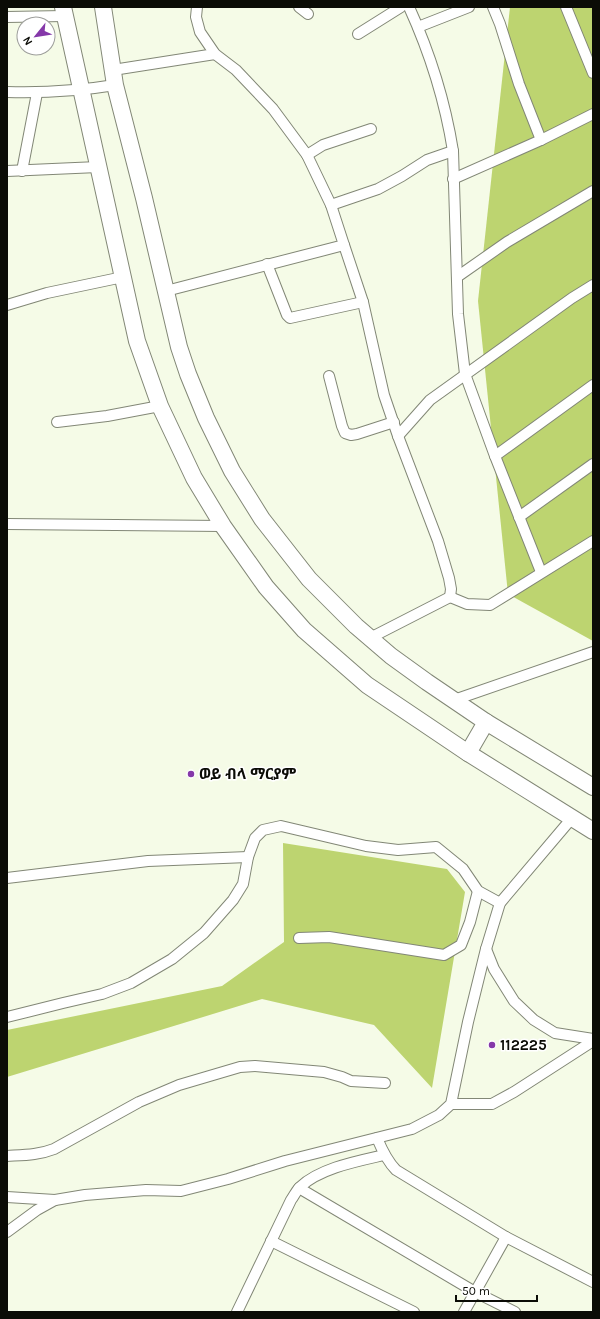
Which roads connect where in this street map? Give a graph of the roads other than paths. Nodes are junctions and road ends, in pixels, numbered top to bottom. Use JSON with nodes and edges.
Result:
{"nodes":[{"id":1,"x":103,"y":7,"type":"edge"},
{"id":2,"x":197,"y":7,"type":"edge"},
{"id":3,"x":299,"y":7,"type":"edge"},
{"id":4,"x":401,"y":7,"type":"edge"},
{"id":5,"x":409,"y":7,"type":"edge"},
{"id":6,"x":469,"y":7,"type":"edge"},
{"id":7,"x":493,"y":7,"type":"edge"},
{"id":8,"x":566,"y":7,"type":"edge"},
{"id":9,"x":64,"y":12,"type":"edge"},
{"id":10,"x":308,"y":14,"type":"dead end"},
{"id":11,"x":7,"y":17,"type":"edge"},
{"id":12,"x":418,"y":27,"type":"junction"},
{"id":13,"x":358,"y":34,"type":"dead end"},
{"id":14,"x":215,"y":54,"type":"junction"},
{"id":15,"x":593,"y":73,"type":"edge"},
{"id":16,"x":114,"y":78,"type":"junction"},
{"id":17,"x":82,"y":90,"type":"junction"},
{"id":18,"x":7,"y":92,"type":"edge"},
{"id":19,"x":37,"y":93,"type":"junction"},
{"id":20,"x":593,"y":114,"type":"edge"},
{"id":21,"x":371,"y":129,"type":"dead end"},
{"id":22,"x":541,"y":140,"type":"junction"},
{"id":23,"x":453,"y":151,"type":"junction"},
{"id":24,"x":306,"y":154,"type":"junction"},
{"id":25,"x":98,"y":167,"type":"junction"},
{"id":26,"x":7,"y":171,"type":"edge"},
{"id":27,"x":22,"y":171,"type":"junction"},
{"id":28,"x":454,"y":178,"type":"junction"},
{"id":29,"x":593,"y":191,"type":"edge"},
{"id":30,"x":331,"y":205,"type":"junction"},
{"id":31,"x":344,"y":245,"type":"junction"},
{"id":32,"x":267,"y":264,"type":"junction"},
{"id":33,"x":457,"y":277,"type":"junction"},
{"id":34,"x":123,"y":278,"type":"junction"},
{"id":35,"x":593,"y":285,"type":"edge"},
{"id":36,"x":166,"y":291,"type":"junction"},
{"id":37,"x":363,"y":302,"type":"junction"},
{"id":38,"x":7,"y":305,"type":"edge"},
{"id":39,"x":466,"y":374,"type":"junction"},
{"id":40,"x":329,"y":376,"type":"dead end"},
{"id":41,"x":593,"y":385,"type":"edge"},
{"id":42,"x":160,"y":406,"type":"junction"},
{"id":43,"x":57,"y":422,"type":"dead end"},
{"id":44,"x":394,"y":422,"type":"junction"},
{"id":45,"x":398,"y":436,"type":"junction"},
{"id":46,"x":495,"y":456,"type":"junction"},
{"id":47,"x":593,"y":464,"type":"edge"},
{"id":48,"x":519,"y":517,"type":"junction"},
{"id":49,"x":7,"y":524,"type":"edge"},
{"id":50,"x":223,"y":526,"type":"junction"},
{"id":51,"x":593,"y":541,"type":"edge"},
{"id":52,"x":541,"y":572,"type":"junction"},
{"id":53,"x":450,"y":597,"type":"junction"},
{"id":54,"x":370,"y":638,"type":"junction"},
{"id":55,"x":593,"y":652,"type":"edge"},
{"id":56,"x":454,"y":700,"type":"junction"},
{"id":57,"x":486,"y":722,"type":"junction"},
{"id":58,"x":468,"y":753,"type":"junction"},
{"id":59,"x":593,"y":787,"type":"edge"},
{"id":60,"x":572,"y":818,"type":"junction"},
{"id":61,"x":593,"y":831,"type":"edge"},
{"id":62,"x":248,"y":858,"type":"junction"},
{"id":63,"x":7,"y":878,"type":"edge"},
{"id":64,"x":478,"y":891,"type":"junction"},
{"id":65,"x":500,"y":903,"type":"junction"},
{"id":66,"x":299,"y":938,"type":"dead end"},
{"id":67,"x":486,"y":949,"type":"junction"},
{"id":68,"x":7,"y":1017,"type":"edge"},
{"id":69,"x":593,"y":1040,"type":"edge"},
{"id":70,"x":385,"y":1083,"type":"dead end"},
{"id":71,"x":451,"y":1104,"type":"junction"},
{"id":72,"x":377,"y":1138,"type":"junction"},
{"id":73,"x":384,"y":1155,"type":"junction"},
{"id":74,"x":7,"y":1156,"type":"edge"},
{"id":75,"x":299,"y":1188,"type":"junction"},
{"id":76,"x":7,"y":1197,"type":"edge"},
{"id":77,"x":55,"y":1200,"type":"junction"},
{"id":78,"x":7,"y":1232,"type":"edge"},
{"id":79,"x":506,"y":1237,"type":"junction"},
{"id":80,"x":271,"y":1240,"type":"junction"},
{"id":81,"x":593,"y":1282,"type":"edge"},
{"id":82,"x":475,"y":1292,"type":"junction"},
{"id":83,"x":237,"y":1312,"type":"edge"},
{"id":84,"x":414,"y":1312,"type":"edge"},
{"id":85,"x":464,"y":1312,"type":"edge"},
{"id":86,"x":515,"y":1312,"type":"edge"}],
"edges":[{"from":1,"to":16,"type":"main road"},
{"from":2,"to":14,"type":"street"},
{"from":3,"to":10,"type":"street"},
{"from":4,"to":13,"type":"street"},
{"from":5,"to":12,"type":"street"},
{"from":6,"to":12,"type":"street"},
{"from":7,"to":22,"type":"street"},
{"from":8,"to":15,"type":"street"},
{"from":9,"to":11,"type":"street"},
{"from":9,"to":17,"type":"main road"},
{"from":12,"to":23,"type":"street"},
{"from":14,"to":16,"type":"street"},
{"from":14,"to":24,"type":"street"},
{"from":16,"to":17,"type":"street"},
{"from":16,"to":36,"type":"main road"},
{"from":17,"to":19,"type":"street"},
{"from":17,"to":25,"type":"main road"},
{"from":18,"to":19,"type":"street"},
{"from":19,"to":27,"type":"street"},
{"from":20,"to":22,"type":"street"},
{"from":21,"to":24,"type":"street"},
{"from":22,"to":28,"type":"street"},
{"from":23,"to":28,"type":"street"},
{"from":23,"to":30,"type":"street"},
{"from":24,"to":30,"type":"street"},
{"from":25,"to":27,"type":"street"},
{"from":25,"to":34,"type":"main road"},
{"from":26,"to":27,"type":"street"},
{"from":28,"to":33,"type":"street"},
{"from":29,"to":33,"type":"street"},
{"from":30,"to":31,"type":"street"},
{"from":31,"to":32,"type":"street"},
{"from":31,"to":37,"type":"street"},
{"from":32,"to":36,"type":"street"},
{"from":32,"to":37,"type":"street"},
{"from":33,"to":39,"type":"street"},
{"from":34,"to":38,"type":"street"},
{"from":34,"to":42,"type":"main road"},
{"from":35,"to":39,"type":"street"},
{"from":36,"to":54,"type":"main road"},
{"from":37,"to":44,"type":"street"},
{"from":39,"to":45,"type":"street"},
{"from":39,"to":46,"type":"street"},
{"from":40,"to":44,"type":"street"},
{"from":41,"to":46,"type":"street"},
{"from":42,"to":43,"type":"street"},
{"from":42,"to":50,"type":"main road"},
{"from":44,"to":45,"type":"street"},
{"from":45,"to":53,"type":"street"},
{"from":46,"to":48,"type":"street"},
{"from":47,"to":48,"type":"street"},
{"from":48,"to":52,"type":"street"},
{"from":49,"to":50,"type":"street"},
{"from":50,"to":58,"type":"main road"},
{"from":51,"to":52,"type":"street"},
{"from":52,"to":53,"type":"street"},
{"from":53,"to":54,"type":"street"},
{"from":54,"to":56,"type":"main road"},
{"from":55,"to":56,"type":"street"},
{"from":56,"to":57,"type":"main road"},
{"from":57,"to":58,"type":"main road"},
{"from":57,"to":59,"type":"main road"},
{"from":58,"to":60,"type":"main road"},
{"from":60,"to":61,"type":"main road"},
{"from":60,"to":65,"type":"street"},
{"from":62,"to":63,"type":"street"},
{"from":62,"to":64,"type":"street"},
{"from":62,"to":68,"type":"street"},
{"from":64,"to":65,"type":"street"},
{"from":64,"to":66,"type":"street"},
{"from":65,"to":67,"type":"street"},
{"from":67,"to":69,"type":"street"},
{"from":67,"to":71,"type":"street"},
{"from":69,"to":71,"type":"street"},
{"from":70,"to":74,"type":"street"},
{"from":71,"to":72,"type":"street"},
{"from":72,"to":73,"type":"street"},
{"from":72,"to":77,"type":"street"},
{"from":73,"to":75,"type":"street"},
{"from":73,"to":79,"type":"street"},
{"from":75,"to":80,"type":"street"},
{"from":75,"to":82,"type":"street"},
{"from":76,"to":77,"type":"street"},
{"from":77,"to":78,"type":"street"},
{"from":79,"to":81,"type":"street"},
{"from":79,"to":82,"type":"street"},
{"from":80,"to":83,"type":"street"},
{"from":80,"to":84,"type":"street"},
{"from":82,"to":85,"type":"street"},
{"from":82,"to":86,"type":"street"}]}
